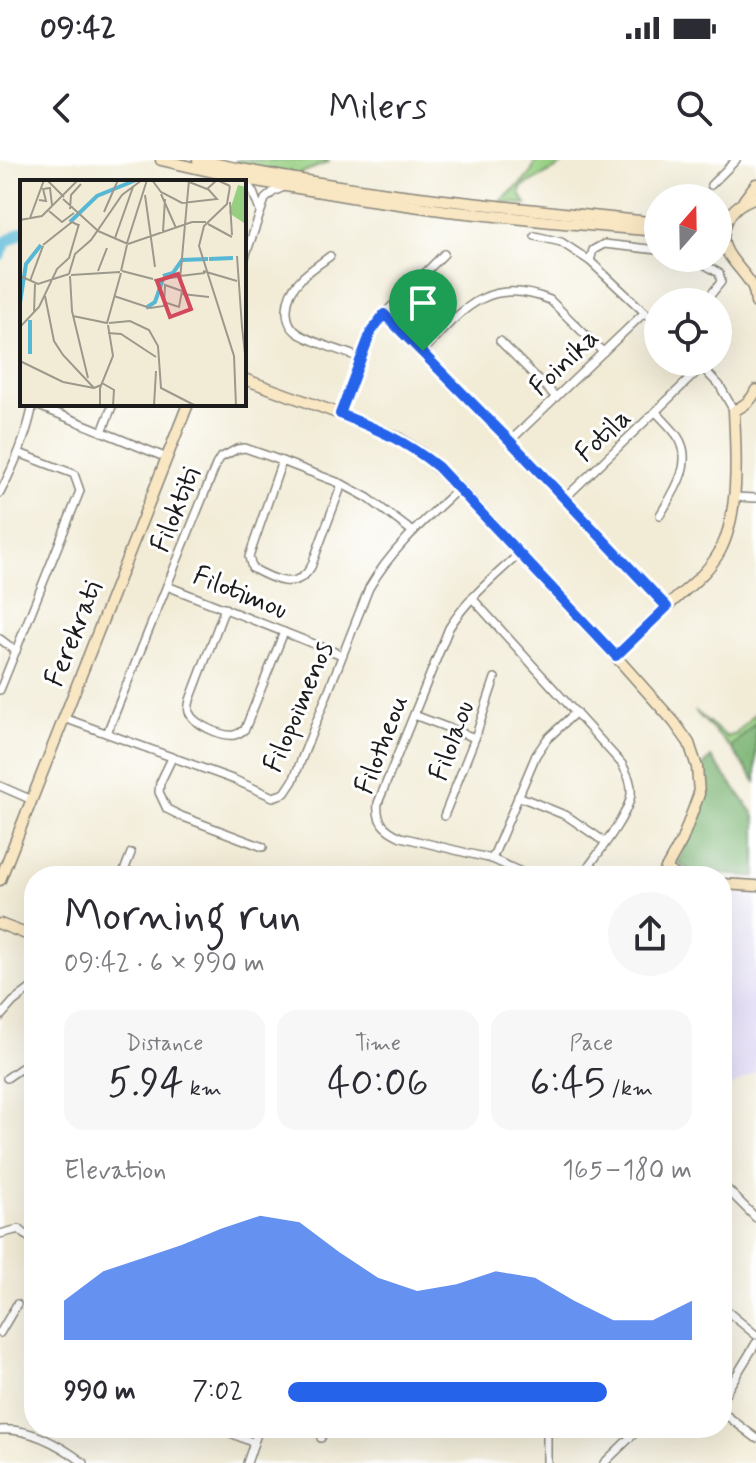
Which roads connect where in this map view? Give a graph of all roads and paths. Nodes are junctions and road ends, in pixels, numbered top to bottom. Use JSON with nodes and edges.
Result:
{"nodes":[{"id":1,"x":161,"y":160,"type":"edge"},
{"id":2,"x":198,"y":160,"type":"edge"},
{"id":3,"x":736,"y":160,"type":"edge"},
{"id":4,"x":242,"y":174,"type":"junction"},
{"id":5,"x":246,"y":180,"type":"edge"},
{"id":6,"x":246,"y":181,"type":"edge"},
{"id":7,"x":712,"y":184,"type":"edge"},
{"id":8,"x":756,"y":184,"type":"edge"},
{"id":9,"x":286,"y":186,"type":"junction"},
{"id":10,"x":756,"y":197,"type":"edge"},
{"id":11,"x":743,"y":202,"type":"junction"},
{"id":12,"x":260,"y":211,"type":"junction"},
{"id":13,"x":732,"y":211,"type":"edge"},
{"id":14,"x":644,"y":221,"type":"edge"},
{"id":15,"x":644,"y":230,"type":"edge"},
{"id":16,"x":535,"y":236,"type":"dead end"},
{"id":17,"x":644,"y":248,"type":"edge"},
{"id":18,"x":246,"y":254,"type":"edge"},
{"id":19,"x":444,"y":254,"type":"dead end"},
{"id":20,"x":330,"y":256,"type":"dead end"},
{"id":21,"x":590,"y":261,"type":"junction"},
{"id":22,"x":732,"y":261,"type":"edge"},
{"id":23,"x":737,"y":267,"type":"junction"},
{"id":24,"x":756,"y":276,"type":"edge"},
{"id":25,"x":756,"y":303,"type":"edge"},
{"id":26,"x":644,"y":311,"type":"edge"},
{"id":27,"x":644,"y":313,"type":"edge"},
{"id":28,"x":384,"y":314,"type":"junction"},
{"id":29,"x":500,"y":341,"type":"dead end"},
{"id":30,"x":423,"y":351,"type":"junction"},
{"id":31,"x":603,"y":352,"type":"junction"},
{"id":32,"x":360,"y":358,"type":"junction"},
{"id":33,"x":690,"y":376,"type":"edge"},
{"id":34,"x":710,"y":376,"type":"edge"},
{"id":35,"x":246,"y":380,"type":"edge"},
{"id":36,"x":756,"y":390,"type":"edge"},
{"id":37,"x":556,"y":397,"type":"junction"},
{"id":38,"x":34,"y":406,"type":"edge"},
{"id":39,"x":39,"y":406,"type":"edge"},
{"id":40,"x":112,"y":406,"type":"edge"},
{"id":41,"x":187,"y":406,"type":"edge"},
{"id":42,"x":734,"y":411,"type":"junction"},
{"id":43,"x":656,"y":412,"type":"junction"},
{"id":44,"x":340,"y":414,"type":"junction"},
{"id":45,"x":102,"y":432,"type":"junction"},
{"id":46,"x":510,"y":441,"type":"junction"},
{"id":47,"x":19,"y":453,"type":"junction"},
{"id":48,"x":167,"y":458,"type":"junction"},
{"id":49,"x":282,"y":461,"type":"junction"},
{"id":50,"x":342,"y":484,"type":"junction"},
{"id":51,"x":459,"y":488,"type":"junction"},
{"id":52,"x":0,"y":493,"type":"edge"},
{"id":53,"x":733,"y":497,"type":"junction"},
{"id":54,"x":565,"y":498,"type":"junction"},
{"id":55,"x":756,"y":498,"type":"edge"},
{"id":56,"x":660,"y":515,"type":"dead end"},
{"id":57,"x":413,"y":532,"type":"junction"},
{"id":58,"x":519,"y":554,"type":"junction"},
{"id":59,"x":167,"y":586,"type":"junction"},
{"id":60,"x":472,"y":598,"type":"junction"},
{"id":61,"x":667,"y":607,"type":"junction"},
{"id":62,"x":225,"y":608,"type":"junction"},
{"id":63,"x":284,"y":632,"type":"junction"},
{"id":64,"x":0,"y":639,"type":"edge"},
{"id":65,"x":16,"y":651,"type":"junction"},
{"id":66,"x":342,"y":655,"type":"junction"},
{"id":67,"x":616,"y":656,"type":"junction"},
{"id":68,"x":495,"y":678,"type":"dead end"},
{"id":69,"x":0,"y":690,"type":"edge"},
{"id":70,"x":576,"y":712,"type":"junction"},
{"id":71,"x":414,"y":715,"type":"junction"},
{"id":72,"x":64,"y":718,"type":"junction"},
{"id":73,"x":107,"y":733,"type":"junction"},
{"id":74,"x":475,"y":738,"type":"junction"},
{"id":75,"x":172,"y":758,"type":"junction"},
{"id":76,"x":0,"y":786,"type":"edge"},
{"id":77,"x":518,"y":796,"type":"junction"},
{"id":78,"x":32,"y":800,"type":"junction"},
{"id":79,"x":444,"y":816,"type":"dead end"},
{"id":80,"x":605,"y":842,"type":"junction"},
{"id":81,"x":263,"y":847,"type":"dead end"},
{"id":82,"x":131,"y":853,"type":"dead end"},
{"id":83,"x":492,"y":859,"type":"junction"},
{"id":84,"x":126,"y":866,"type":"edge"},
{"id":85,"x":508,"y":866,"type":"edge"},
{"id":86,"x":589,"y":866,"type":"edge"},
{"id":87,"x":667,"y":866,"type":"edge"},
{"id":88,"x":0,"y":880,"type":"edge"},
{"id":89,"x":732,"y":885,"type":"edge"},
{"id":90,"x":756,"y":886,"type":"edge"},
{"id":91,"x":0,"y":924,"type":"edge"},
{"id":92,"x":24,"y":933,"type":"edge"},
{"id":93,"x":24,"y":994,"type":"edge"},
{"id":94,"x":0,"y":1017,"type":"edge"},
{"id":95,"x":24,"y":1066,"type":"edge"},
{"id":96,"x":7,"y":1078,"type":"dead end"},
{"id":97,"x":732,"y":1193,"type":"edge"},
{"id":98,"x":754,"y":1213,"type":"edge"},
{"id":99,"x":24,"y":1233,"type":"edge"},
{"id":100,"x":0,"y":1234,"type":"edge"},
{"id":101,"x":17,"y":1304,"type":"dead end"},
{"id":102,"x":732,"y":1315,"type":"edge"},
{"id":103,"x":0,"y":1333,"type":"edge"},
{"id":104,"x":756,"y":1335,"type":"edge"},
{"id":105,"x":756,"y":1343,"type":"edge"},
{"id":106,"x":732,"y":1383,"type":"edge"},
{"id":107,"x":732,"y":1420,"type":"edge"},
{"id":108,"x":0,"y":1430,"type":"edge"},
{"id":109,"x":24,"y":1431,"type":"edge"},
{"id":110,"x":42,"y":1438,"type":"edge"},
{"id":111,"x":242,"y":1438,"type":"edge"},
{"id":112,"x":256,"y":1438,"type":"edge"},
{"id":113,"x":547,"y":1438,"type":"edge"},
{"id":114,"x":629,"y":1438,"type":"edge"},
{"id":115,"x":756,"y":1438,"type":"edge"},
{"id":116,"x":254,"y":1443,"type":"junction"},
{"id":117,"x":84,"y":1463,"type":"edge"},
{"id":118,"x":247,"y":1463,"type":"edge"},
{"id":119,"x":547,"y":1463,"type":"edge"},
{"id":120,"x":604,"y":1463,"type":"edge"}],
"edges":[{"from":1,"to":4,"type":"main road"},
{"from":2,"to":4,"type":"main road"},
{"from":3,"to":7,"type":"street"},
{"from":4,"to":5,"type":"street"},
{"from":4,"to":9,"type":"main road"},
{"from":4,"to":14,"type":"main road"},
{"from":6,"to":12,"type":"street"},
{"from":8,"to":11,"type":"main road"},
{"from":9,"to":12,"type":"street"},
{"from":9,"to":15,"type":"main road"},
{"from":10,"to":11,"type":"main road"},
{"from":11,"to":13,"type":"main road"},
{"from":12,"to":18,"type":"street"},
{"from":16,"to":21,"type":"street"},
{"from":17,"to":21,"type":"street"},
{"from":19,"to":28,"type":"street"},
{"from":20,"to":32,"type":"street"},
{"from":21,"to":26,"type":"street"},
{"from":22,"to":23,"type":"main road"},
{"from":23,"to":24,"type":"main road"},
{"from":23,"to":25,"type":"main road"},
{"from":27,"to":31,"type":"street","name":"Foinika"},
{"from":28,"to":30,"type":"street"},
{"from":28,"to":32,"type":"street"},
{"from":29,"to":37,"type":"street"},
{"from":30,"to":31,"type":"street"},
{"from":30,"to":46,"type":"street"},
{"from":31,"to":37,"type":"street","name":"Foinika"},
{"from":32,"to":44,"type":"street"},
{"from":33,"to":43,"type":"street","name":"Fotila"},
{"from":34,"to":42,"type":"street"},
{"from":35,"to":44,"type":"main road"},
{"from":36,"to":42,"type":"main road"},
{"from":37,"to":46,"type":"street","name":"Foinika"},
{"from":38,"to":47,"type":"street"},
{"from":39,"to":45,"type":"street"},
{"from":40,"to":45,"type":"street"},
{"from":41,"to":48,"type":"main road","name":"Ferekrati"},
{"from":42,"to":53,"type":"main road"},
{"from":43,"to":54,"type":"street","name":"Fotila"},
{"from":43,"to":56,"type":"street"},
{"from":44,"to":51,"type":"main road"},
{"from":45,"to":48,"type":"street"},
{"from":46,"to":54,"type":"street"},
{"from":47,"to":52,"type":"street"},
{"from":47,"to":65,"type":"street"},
{"from":48,"to":72,"type":"main road","name":"Ferekrati"},
{"from":49,"to":50,"type":"street","name":"Filoktiti"},
{"from":49,"to":50,"type":"street"},
{"from":49,"to":59,"type":"street","name":"Filoktiti"},
{"from":50,"to":57,"type":"street","name":"Filoktiti"},
{"from":51,"to":57,"type":"street","name":"Filopoimenos"},
{"from":51,"to":58,"type":"main road"},
{"from":53,"to":55,"type":"street"},
{"from":53,"to":61,"type":"main road"},
{"from":54,"to":61,"type":"street"},
{"from":57,"to":66,"type":"street","name":"Filopoimenos"},
{"from":58,"to":60,"type":"street","name":"Filotheou"},
{"from":58,"to":67,"type":"main road"},
{"from":59,"to":62,"type":"street","name":"Filotimou"},
{"from":59,"to":73,"type":"street","name":"Filoktiti"},
{"from":60,"to":70,"type":"street"},
{"from":60,"to":71,"type":"street","name":"Filotheou"},
{"from":61,"to":67,"type":"main road"},
{"from":62,"to":63,"type":"street","name":"Filotimou"},
{"from":62,"to":63,"type":"street"},
{"from":63,"to":66,"type":"street","name":"Filotimou"},
{"from":64,"to":65,"type":"street"},
{"from":65,"to":69,"type":"street"},
{"from":66,"to":75,"type":"street","name":"Filopoimenos"},
{"from":67,"to":87,"type":"main road"},
{"from":68,"to":74,"type":"street","name":"Filolaou"},
{"from":70,"to":77,"type":"street"},
{"from":70,"to":80,"type":"street"},
{"from":71,"to":74,"type":"street"},
{"from":71,"to":83,"type":"street","name":"Filotheou"},
{"from":72,"to":73,"type":"street","name":"Filopoimenos"},
{"from":72,"to":78,"type":"main road","name":"Ferekrati"},
{"from":73,"to":75,"type":"street","name":"Filopoimenos"},
{"from":74,"to":79,"type":"street","name":"Filolaou"},
{"from":75,"to":81,"type":"street"},
{"from":76,"to":78,"type":"street"},
{"from":77,"to":80,"type":"street"},
{"from":77,"to":83,"type":"street"},
{"from":78,"to":88,"type":"main road","name":"Ferekrati"},
{"from":80,"to":86,"type":"street"},
{"from":82,"to":84,"type":"street"},
{"from":83,"to":85,"type":"street","name":"Filotheou"},
{"from":89,"to":90,"type":"main road"},
{"from":91,"to":92,"type":"main road"},
{"from":93,"to":94,"type":"street"},
{"from":95,"to":96,"type":"street"},
{"from":97,"to":98,"type":"street"},
{"from":99,"to":100,"type":"street"},
{"from":101,"to":103,"type":"street"},
{"from":102,"to":104,"type":"street"},
{"from":105,"to":106,"type":"street"},
{"from":107,"to":115,"type":"street"},
{"from":108,"to":109,"type":"street"},
{"from":110,"to":117,"type":"street"},
{"from":111,"to":116,"type":"street"},
{"from":112,"to":116,"type":"street"},
{"from":113,"to":119,"type":"street"},
{"from":114,"to":120,"type":"street"},
{"from":116,"to":118,"type":"street"}]}
